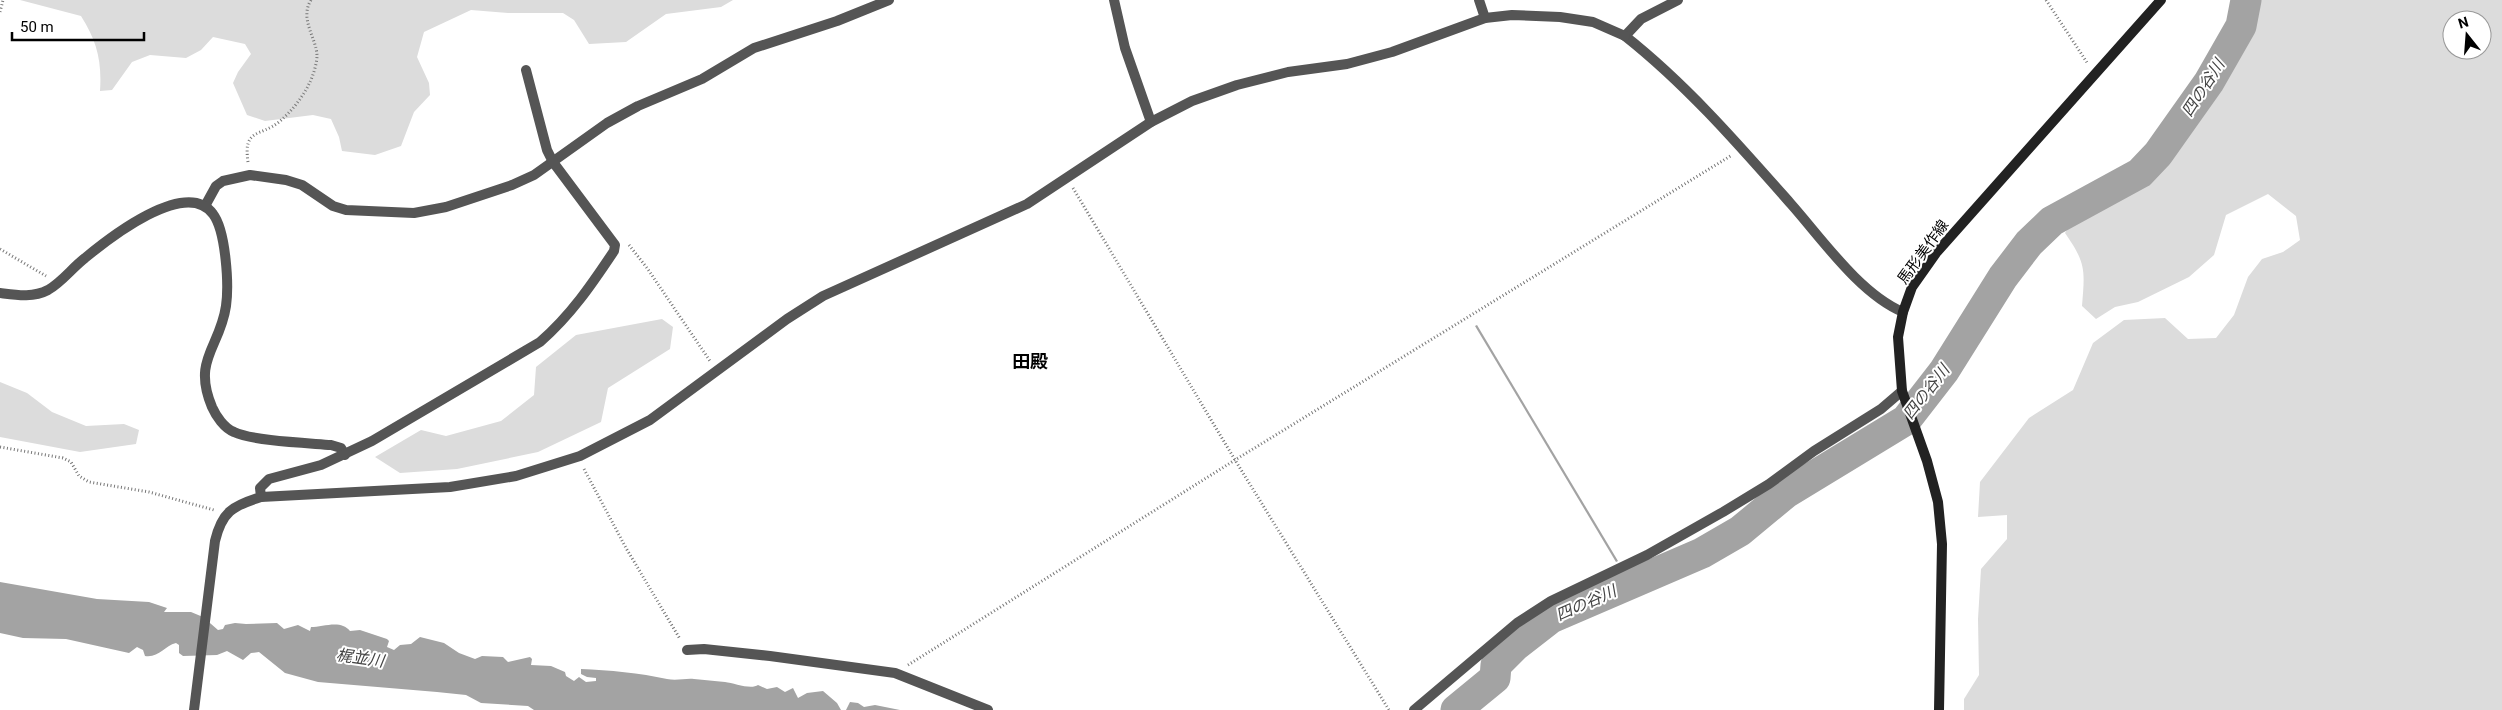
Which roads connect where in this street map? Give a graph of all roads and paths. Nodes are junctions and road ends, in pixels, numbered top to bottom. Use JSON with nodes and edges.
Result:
{"nodes":[{"id":1,"x":3,"y":0,"type":"edge"},
{"id":2,"x":311,"y":0,"type":"edge"},
{"id":3,"x":889,"y":0,"type":"edge"},
{"id":4,"x":1114,"y":0,"type":"edge"},
{"id":5,"x":1479,"y":0,"type":"edge"},
{"id":6,"x":1678,"y":0,"type":"edge"},
{"id":7,"x":2046,"y":0,"type":"edge"},
{"id":8,"x":2161,"y":0,"type":"edge"},
{"id":9,"x":0,"y":12,"type":"edge"},
{"id":10,"x":1485,"y":18,"type":"junction"},
{"id":11,"x":1625,"y":36,"type":"junction"},
{"id":12,"x":526,"y":70,"type":"dead end"},
{"id":13,"x":2095,"y":73,"type":"junction"},
{"id":14,"x":1151,"y":122,"type":"junction"},
{"id":15,"x":1741,"y":147,"type":"junction"},
{"id":16,"x":553,"y":162,"type":"junction"},
{"id":17,"x":250,"y":174,"type":"junction"},
{"id":18,"x":1067,"y":178,"type":"junction"},
{"id":19,"x":205,"y":206,"type":"junction"},
{"id":20,"x":624,"y":239,"type":"dead end"},
{"id":21,"x":0,"y":250,"type":"edge"},
{"id":22,"x":61,"y":280,"type":"junction"},
{"id":23,"x":0,"y":293,"type":"edge"},
{"id":24,"x":1903,"y":312,"type":"junction"},
{"id":25,"x":718,"y":370,"type":"junction"},
{"id":26,"x":1903,"y":394,"type":"junction"},
{"id":27,"x":0,"y":447,"type":"edge"},
{"id":28,"x":345,"y":456,"type":"junction"},
{"id":29,"x":580,"y":456,"type":"junction"},
{"id":30,"x":1236,"y":460,"type":"junction"},
{"id":31,"x":261,"y":497,"type":"junction"},
{"id":32,"x":226,"y":514,"type":"junction"},
{"id":33,"x":687,"y":650,"type":"joint"},
{"id":34,"x":895,"y":673,"type":"junction"},
{"id":35,"x":194,"y":710,"type":"edge"},
{"id":36,"x":988,"y":710,"type":"edge"},
{"id":37,"x":1389,"y":710,"type":"edge"},
{"id":38,"x":1414,"y":710,"type":"edge"},
{"id":39,"x":1939,"y":710,"type":"edge"}],
"edges":[{"from":1,"to":9,"type":"path"},
{"from":2,"to":17,"type":"path"},
{"from":3,"to":16,"type":"street"},
{"from":4,"to":14,"type":"street"},
{"from":5,"to":10,"type":"street"},
{"from":6,"to":11,"type":"street"},
{"from":7,"to":13,"type":"path"},
{"from":8,"to":13,"type":"main road","name":"馬形美作線"},
{"from":10,"to":11,"type":"street"},
{"from":10,"to":14,"type":"street"},
{"from":11,"to":15,"type":"street"},
{"from":12,"to":16,"type":"street"},
{"from":13,"to":24,"type":"main road","name":"馬形美作線"},
{"from":14,"to":18,"type":"street"},
{"from":15,"to":24,"type":"street"},
{"from":15,"to":30,"type":"path"},
{"from":16,"to":17,"type":"street"},
{"from":16,"to":28,"type":"street"},
{"from":17,"to":19,"type":"street"},
{"from":18,"to":25,"type":"street"},
{"from":18,"to":30,"type":"path"},
{"from":19,"to":22,"type":"street"},
{"from":19,"to":28,"type":"street"},
{"from":20,"to":25,"type":"path"},
{"from":21,"to":22,"type":"path"},
{"from":22,"to":23,"type":"street"},
{"from":24,"to":26,"type":"main road","name":"馬形美作線"},
{"from":25,"to":29,"type":"street"},
{"from":26,"to":38,"type":"street"},
{"from":26,"to":39,"type":"main road","name":"馬形美作線"},
{"from":27,"to":32,"type":"path"},
{"from":28,"to":31,"type":"street"},
{"from":29,"to":31,"type":"street"},
{"from":29,"to":33,"type":"path"},
{"from":30,"to":34,"type":"path"},
{"from":30,"to":37,"type":"path"},
{"from":31,"to":32,"type":"street"},
{"from":32,"to":35,"type":"street"},
{"from":33,"to":34,"type":"street"},
{"from":34,"to":36,"type":"street"}]}
